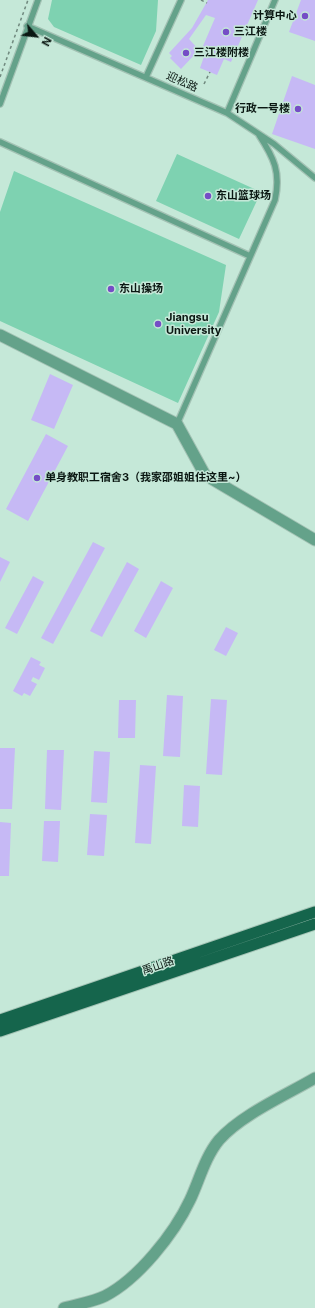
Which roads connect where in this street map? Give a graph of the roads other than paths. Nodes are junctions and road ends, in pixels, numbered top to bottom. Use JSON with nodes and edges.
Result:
{"nodes":[{"id":1,"x":38,"y":0,"type":"edge"},
{"id":2,"x":181,"y":0,"type":"edge"},
{"id":3,"x":275,"y":0,"type":"edge"},
{"id":4,"x":28,"y":26,"type":"junction"},
{"id":5,"x":146,"y":77,"type":"junction"},
{"id":6,"x":0,"y":104,"type":"edge"},
{"id":7,"x":227,"y":113,"type":"junction"},
{"id":8,"x":257,"y":132,"type":"junction"},
{"id":9,"x":0,"y":142,"type":"edge"},
{"id":10,"x":315,"y":178,"type":"edge"},
{"id":11,"x":250,"y":256,"type":"junction"},
{"id":12,"x":0,"y":335,"type":"edge"},
{"id":13,"x":177,"y":424,"type":"junction"},
{"id":14,"x":315,"y":540,"type":"edge"},
{"id":15,"x":315,"y":912,"type":"edge"},
{"id":16,"x":315,"y":924,"type":"edge"},
{"id":17,"x":0,"y":1020,"type":"edge"},
{"id":18,"x":0,"y":1032,"type":"edge"},
{"id":19,"x":315,"y":1078,"type":"edge"},
{"id":20,"x":64,"y":1308,"type":"edge"}],
"edges":[{"from":1,"to":4,"type":"lane"},
{"from":2,"to":5,"type":"lane"},
{"from":3,"to":7,"type":"lane"},
{"from":4,"to":5,"type":"lane","name":"迎松路"},
{"from":4,"to":6,"type":"lane"},
{"from":5,"to":7,"type":"lane","name":"迎松路"},
{"from":7,"to":8,"type":"lane","name":"迎松路"},
{"from":8,"to":10,"type":"lane","name":"迎松路"},
{"from":8,"to":11,"type":"lane"},
{"from":9,"to":11,"type":"lane"},
{"from":11,"to":13,"type":"lane"},
{"from":12,"to":13,"type":"street"},
{"from":13,"to":14,"type":"street"},
{"from":15,"to":17,"type":"main road","name":"禹山路"},
{"from":16,"to":18,"type":"main road","name":"禹山路"},
{"from":19,"to":20,"type":"street"}]}
